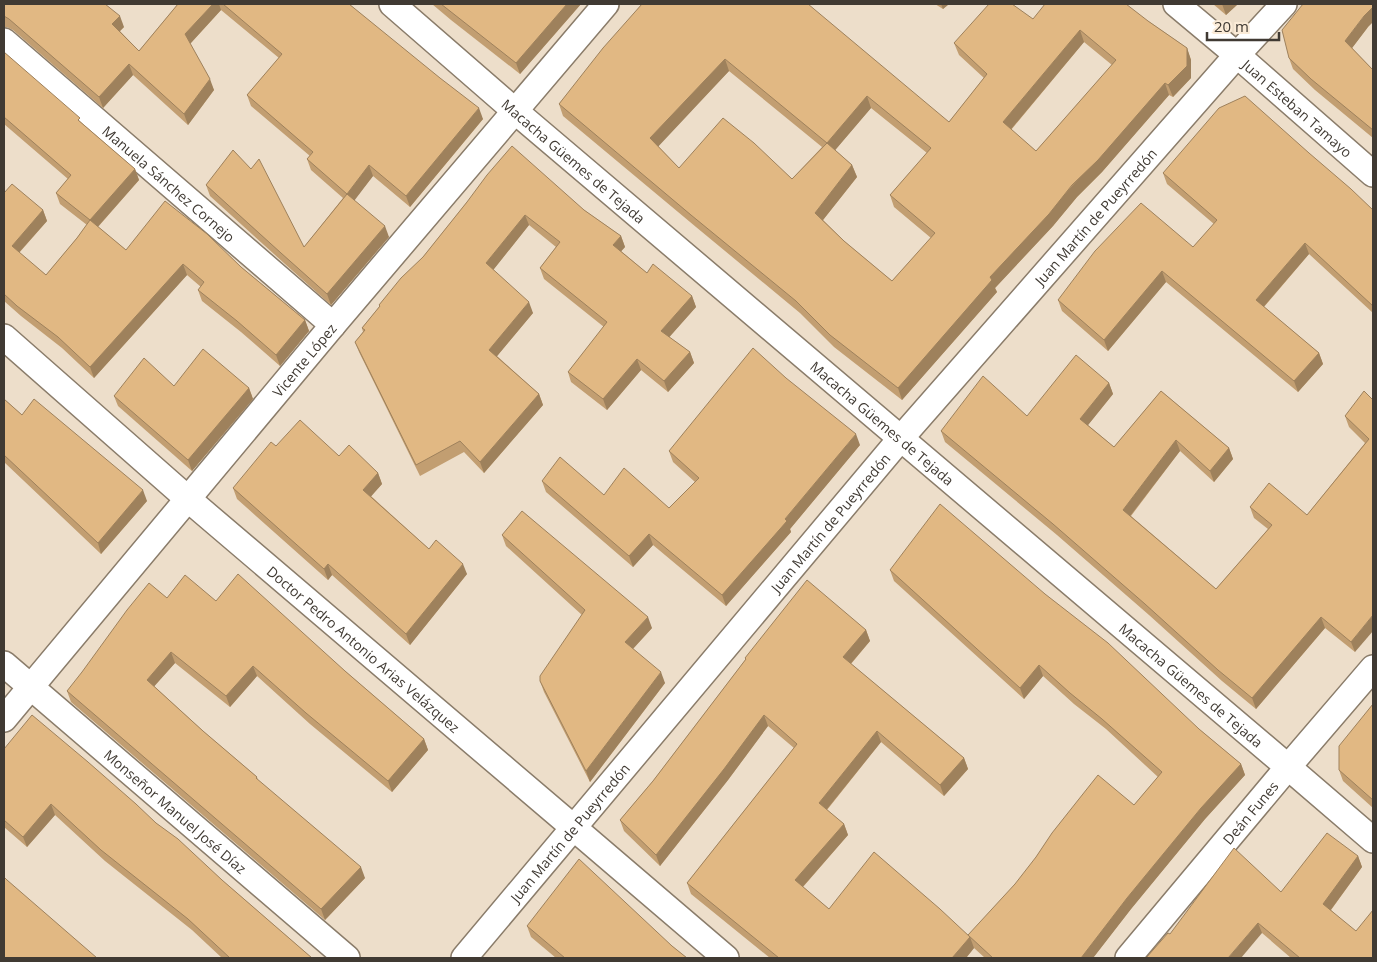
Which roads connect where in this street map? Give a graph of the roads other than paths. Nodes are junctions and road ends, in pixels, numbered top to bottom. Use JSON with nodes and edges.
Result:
{"nodes":[{"id":1,"x":392,"y":4,"type":"edge"},
{"id":2,"x":606,"y":4,"type":"edge"},
{"id":3,"x":1176,"y":4,"type":"edge"},
{"id":4,"x":1284,"y":4,"type":"edge"},
{"id":5,"x":4,"y":41,"type":"edge"},
{"id":6,"x":1237,"y":55,"type":"junction"},
{"id":7,"x":515,"y":111,"type":"junction"},
{"id":8,"x":1373,"y":174,"type":"edge"},
{"id":9,"x":333,"y":325,"type":"junction"},
{"id":10,"x":4,"y":337,"type":"edge"},
{"id":11,"x":901,"y":438,"type":"junction"},
{"id":12,"x":188,"y":499,"type":"junction"},
{"id":13,"x":4,"y":664,"type":"edge"},
{"id":14,"x":1373,"y":668,"type":"edge"},
{"id":15,"x":31,"y":687,"type":"junction"},
{"id":16,"x":4,"y":719,"type":"edge"},
{"id":17,"x":1288,"y":767,"type":"junction"},
{"id":18,"x":574,"y":828,"type":"junction"},
{"id":19,"x":1373,"y":840,"type":"edge"},
{"id":20,"x":347,"y":958,"type":"edge"},
{"id":21,"x":464,"y":958,"type":"edge"},
{"id":22,"x":726,"y":958,"type":"edge"},
{"id":23,"x":1128,"y":958,"type":"edge"}],
"edges":[{"from":1,"to":7,"type":"street","name":"Macacha Güemes de Tejada"},
{"from":2,"to":7,"type":"street","name":"Vicente López"},
{"from":3,"to":6,"type":"street","name":"Juan Esteban Tamayo"},
{"from":4,"to":6,"type":"street","name":"Juan Martín de Pueyrredón"},
{"from":5,"to":9,"type":"street","name":"Manuela Sánchez Cornejo"},
{"from":6,"to":8,"type":"street","name":"Juan Esteban Tamayo"},
{"from":6,"to":11,"type":"street","name":"Juan Martín de Pueyrredón"},
{"from":7,"to":9,"type":"street","name":"Vicente López"},
{"from":7,"to":11,"type":"street","name":"Macacha Güemes de Tejada"},
{"from":9,"to":12,"type":"street","name":"Vicente López"},
{"from":10,"to":12,"type":"street","name":"Doctor Pedro Antonio Arias Velázquez"},
{"from":11,"to":17,"type":"street","name":"Macacha Güemes de Tejada"},
{"from":11,"to":18,"type":"street","name":"Juan Martín de Pueyrredón"},
{"from":12,"to":15,"type":"street","name":"Vicente López"},
{"from":12,"to":18,"type":"street","name":"Doctor Pedro Antonio Arias Velázquez"},
{"from":13,"to":15,"type":"street","name":"Monseñor Manuel José Díaz"},
{"from":14,"to":17,"type":"street","name":"Deán Funes"},
{"from":15,"to":16,"type":"street","name":"Vicente López"},
{"from":15,"to":20,"type":"street","name":"Monseñor Manuel José Díaz"},
{"from":17,"to":19,"type":"street","name":"Macacha Güemes de Tejada"},
{"from":17,"to":23,"type":"street","name":"Deán Funes"},
{"from":18,"to":21,"type":"street","name":"Juan Martín de Pueyrredón"},
{"from":18,"to":22,"type":"street","name":"Doctor Pedro Antonio Arias Velázquez"}]}
